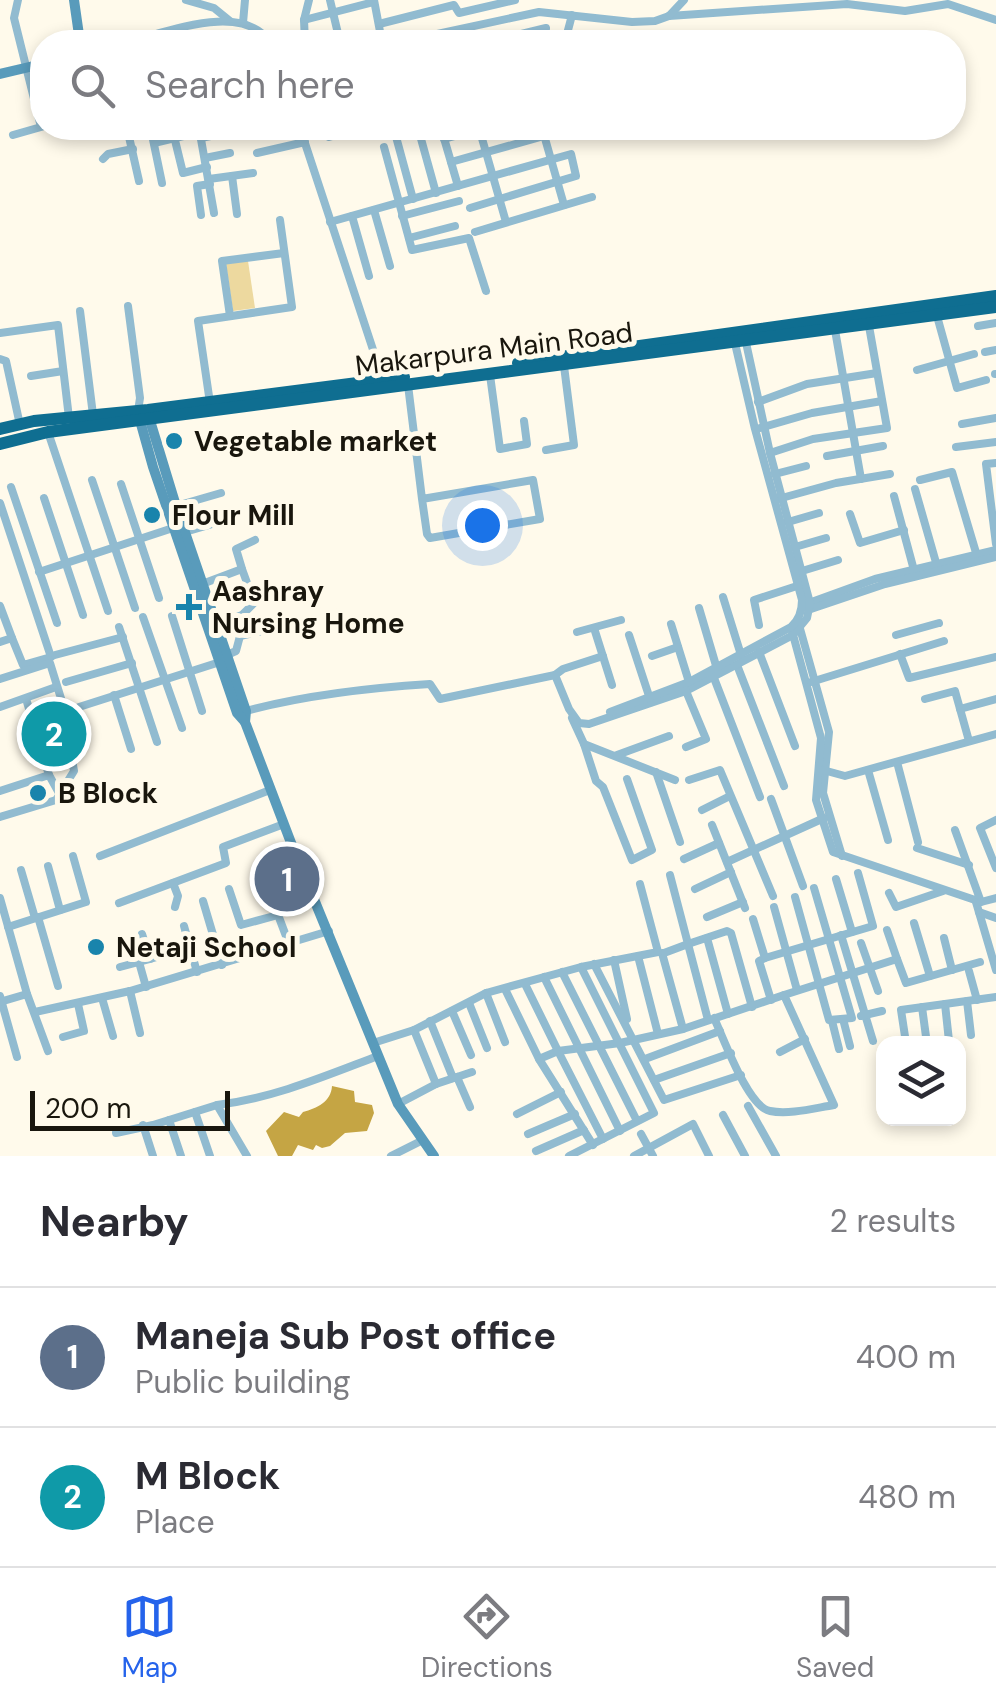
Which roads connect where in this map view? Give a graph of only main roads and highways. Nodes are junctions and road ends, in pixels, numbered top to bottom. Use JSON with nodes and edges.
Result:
{"nodes":[{"id":1,"x":996,"y":296,"type":"edge"},
{"id":2,"x":996,"y":307,"type":"edge"},
{"id":3,"x":739,"y":337,"type":"junction"},
{"id":4,"x":384,"y":384,"type":"junction"},
{"id":5,"x":143,"y":412,"type":"junction"},
{"id":6,"x":0,"y":429,"type":"edge"},
{"id":7,"x":0,"y":444,"type":"edge"}],
"edges":[{"from":1,"to":3,"type":"highway","name":"Makarpura Main Road"},
{"from":2,"to":3,"type":"highway","name":"Makarpura Main Road"},
{"from":3,"to":4,"type":"highway","name":"Makarpura Main Road"},
{"from":3,"to":4,"type":"highway","name":"Makarpura Main Road"},
{"from":4,"to":5,"type":"highway","name":"Makarpura Main Road"},
{"from":4,"to":5,"type":"highway","name":"Makarpura Main Road"},
{"from":5,"to":6,"type":"highway","name":"Makarpura Main Road"},
{"from":5,"to":7,"type":"highway","name":"Makarpura Main Road"}]}
